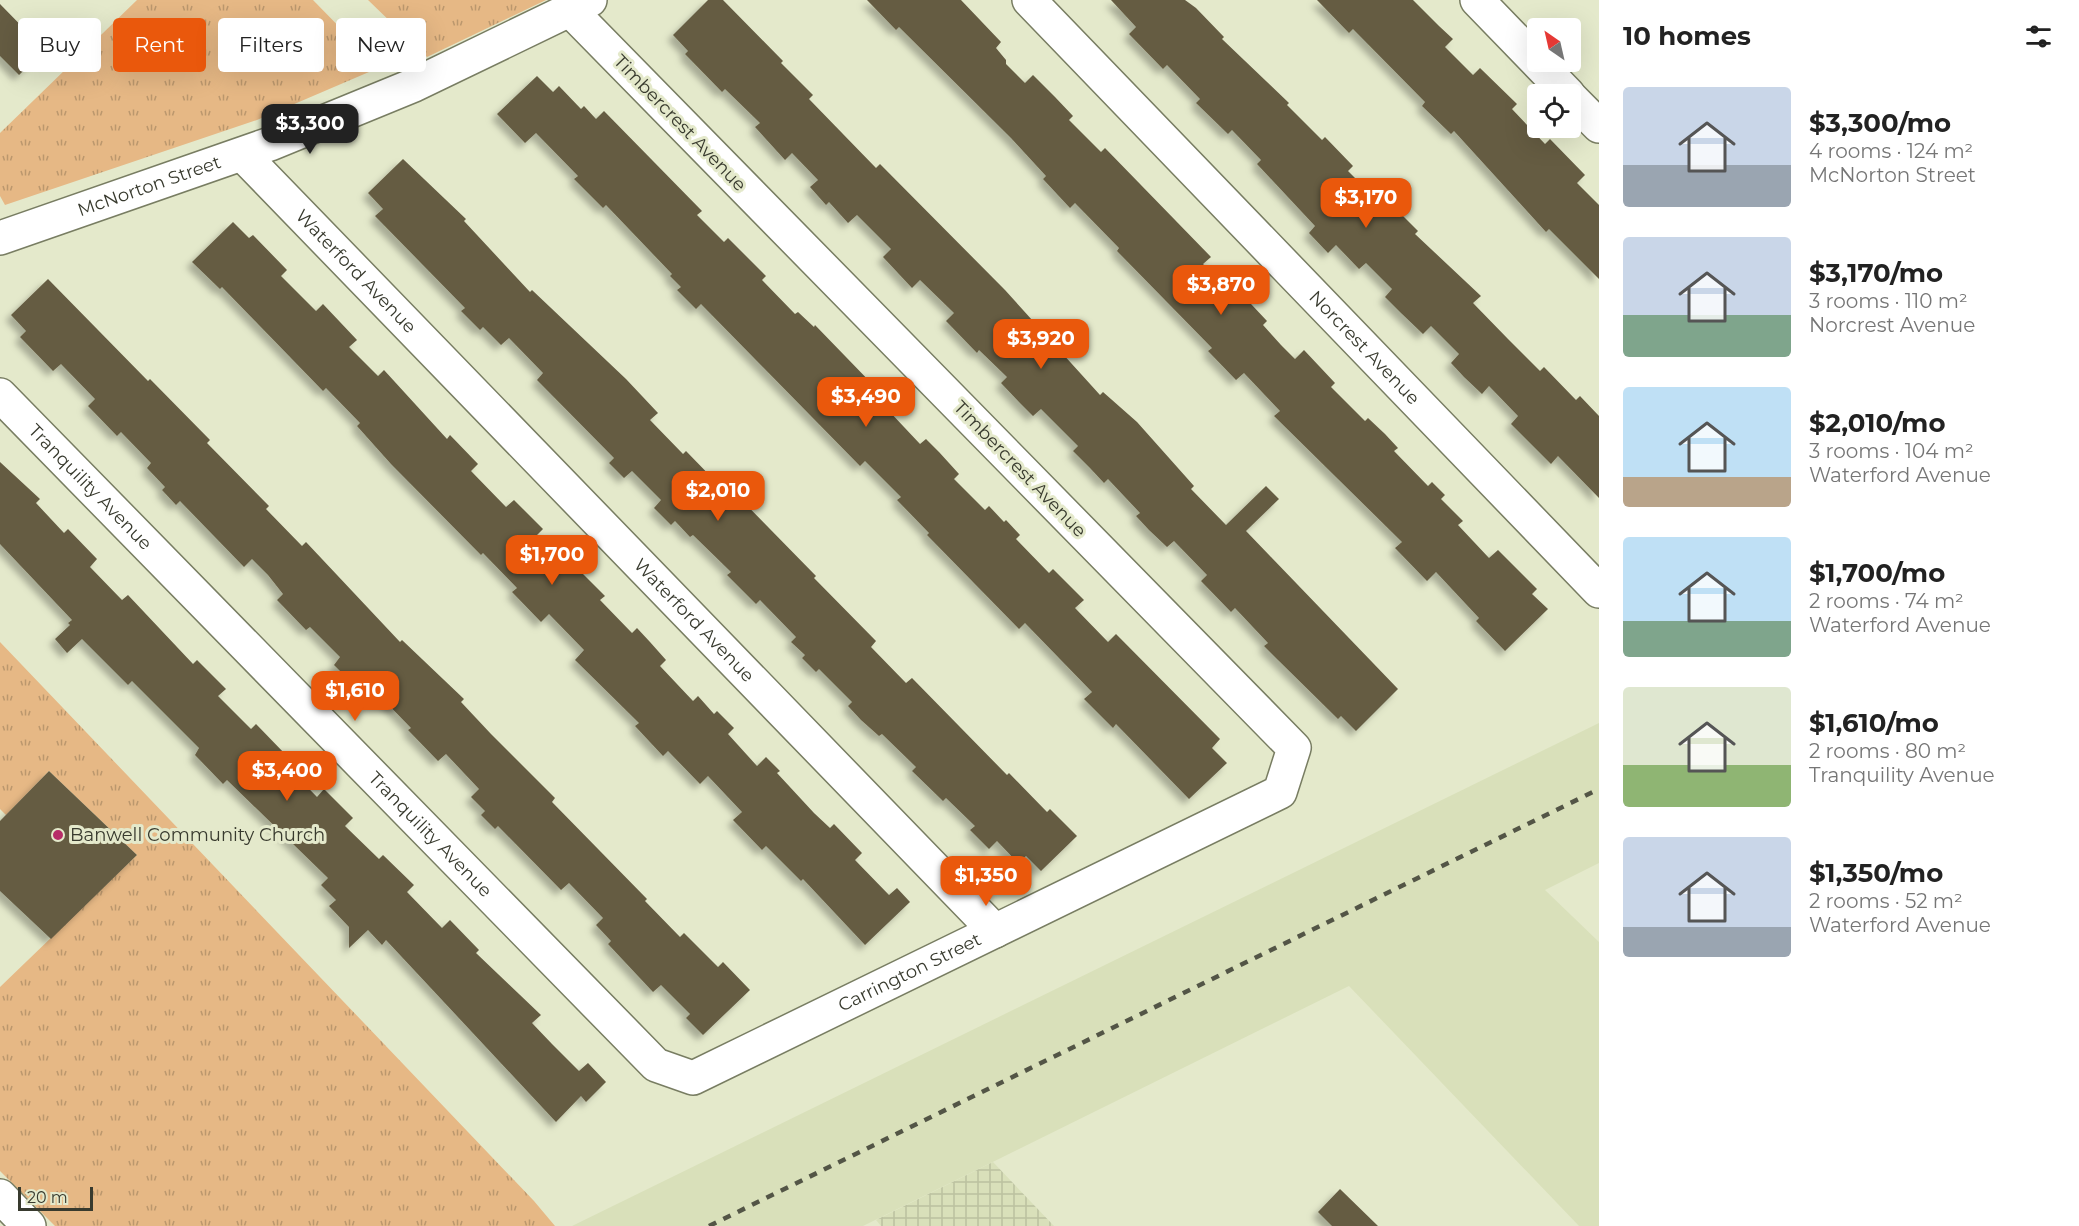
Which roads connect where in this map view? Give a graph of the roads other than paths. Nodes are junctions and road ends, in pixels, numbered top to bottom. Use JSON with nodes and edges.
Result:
{"nodes":[{"id":1,"x":1029,"y":0,"type":"edge"},
{"id":2,"x":1477,"y":0,"type":"edge"},
{"id":3,"x":580,"y":5,"type":"edge"},
{"id":4,"x":1558,"y":84,"type":"edge"},
{"id":5,"x":1581,"y":108,"type":"edge"},
{"id":6,"x":1599,"y":126,"type":"edge"},
{"id":7,"x":243,"y":155,"type":"junction"},
{"id":8,"x":0,"y":238,"type":"edge"},
{"id":9,"x":0,"y":395,"type":"edge"},
{"id":10,"x":1599,"y":591,"type":"edge"},
{"id":11,"x":1294,"y":748,"type":"joint"},
{"id":12,"x":995,"y":931,"type":"junction"},
{"id":13,"x":693,"y":1078,"type":"joint"},
{"id":14,"x":0,"y":1196,"type":"edge"},
{"id":15,"x":29,"y":1226,"type":"edge"}],
"edges":[{"from":1,"to":10,"type":"street","name":"Norcrest Avenue"},
{"from":2,"to":4,"type":"street"},
{"from":3,"to":7,"type":"street","name":"McNorton Street"},
{"from":3,"to":11,"type":"street","name":"Timbercrest Avenue"},
{"from":5,"to":6,"type":"street"},
{"from":7,"to":8,"type":"street","name":"McNorton Street"},
{"from":7,"to":12,"type":"street","name":"Waterford Avenue"},
{"from":9,"to":13,"type":"street","name":"Tranquility Avenue"},
{"from":11,"to":12,"type":"street","name":"Carrington Street"},
{"from":12,"to":13,"type":"street","name":"Carrington Street"},
{"from":14,"to":15,"type":"street"}]}
